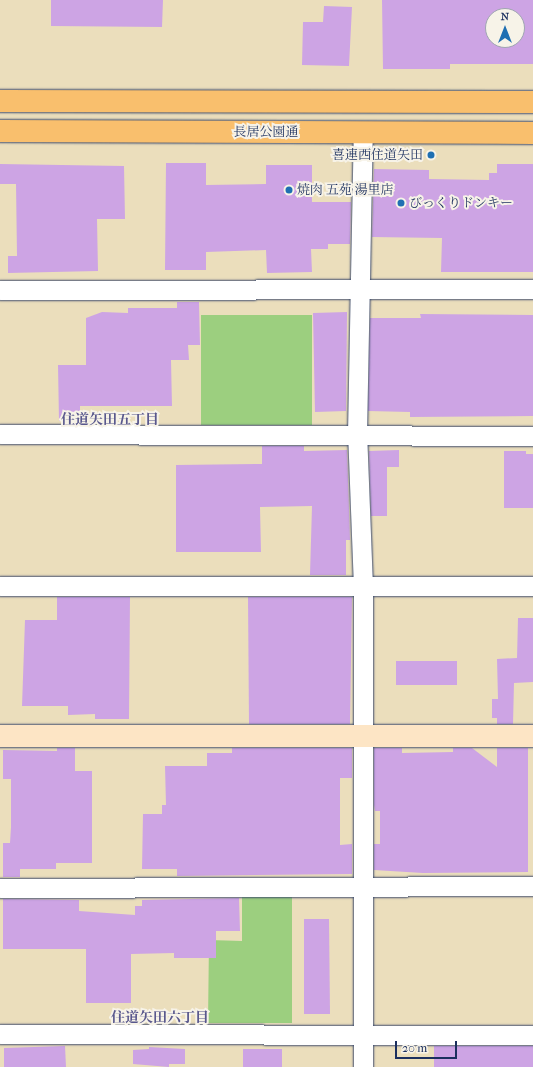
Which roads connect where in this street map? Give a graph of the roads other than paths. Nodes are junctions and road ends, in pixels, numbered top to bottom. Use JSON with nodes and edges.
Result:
{"nodes":[{"id":1,"x":0,"y":101,"type":"edge"},
{"id":2,"x":533,"y":102,"type":"edge"},
{"id":3,"x":0,"y":131,"type":"edge"},
{"id":4,"x":363,"y":133,"type":"junction"},
{"id":5,"x":533,"y":134,"type":"edge"},
{"id":6,"x":362,"y":288,"type":"junction"},
{"id":7,"x":533,"y":289,"type":"edge"},
{"id":8,"x":0,"y":290,"type":"edge"},
{"id":9,"x":0,"y":434,"type":"edge"},
{"id":10,"x":357,"y":434,"type":"junction"},
{"id":11,"x":533,"y":436,"type":"edge"},
{"id":12,"x":0,"y":586,"type":"edge"},
{"id":13,"x":533,"y":586,"type":"edge"},
{"id":14,"x":363,"y":587,"type":"junction"},
{"id":15,"x":0,"y":736,"type":"edge"},
{"id":16,"x":363,"y":736,"type":"junction"},
{"id":17,"x":533,"y":736,"type":"edge"},
{"id":18,"x":364,"y":885,"type":"junction"},
{"id":19,"x":533,"y":886,"type":"edge"},
{"id":20,"x":0,"y":888,"type":"edge"},
{"id":21,"x":0,"y":1034,"type":"edge"},
{"id":22,"x":363,"y":1034,"type":"junction"},
{"id":23,"x":533,"y":1035,"type":"edge"},
{"id":24,"x":363,"y":1067,"type":"edge"}],
"edges":[{"from":1,"to":2,"type":"highway"},
{"from":3,"to":4,"type":"highway","name":"長居公園通"},
{"from":4,"to":5,"type":"highway","name":"長居公園通"},
{"from":4,"to":6,"type":"street"},
{"from":6,"to":7,"type":"street"},
{"from":6,"to":8,"type":"street"},
{"from":6,"to":10,"type":"street"},
{"from":9,"to":10,"type":"street"},
{"from":10,"to":11,"type":"street"},
{"from":10,"to":14,"type":"street"},
{"from":12,"to":14,"type":"street"},
{"from":13,"to":14,"type":"street"},
{"from":14,"to":16,"type":"street"},
{"from":15,"to":16,"type":"street"},
{"from":16,"to":17,"type":"street"},
{"from":16,"to":18,"type":"street"},
{"from":18,"to":19,"type":"street"},
{"from":18,"to":20,"type":"street"},
{"from":18,"to":22,"type":"street"},
{"from":21,"to":22,"type":"street"},
{"from":22,"to":23,"type":"street"},
{"from":22,"to":24,"type":"street"}]}
